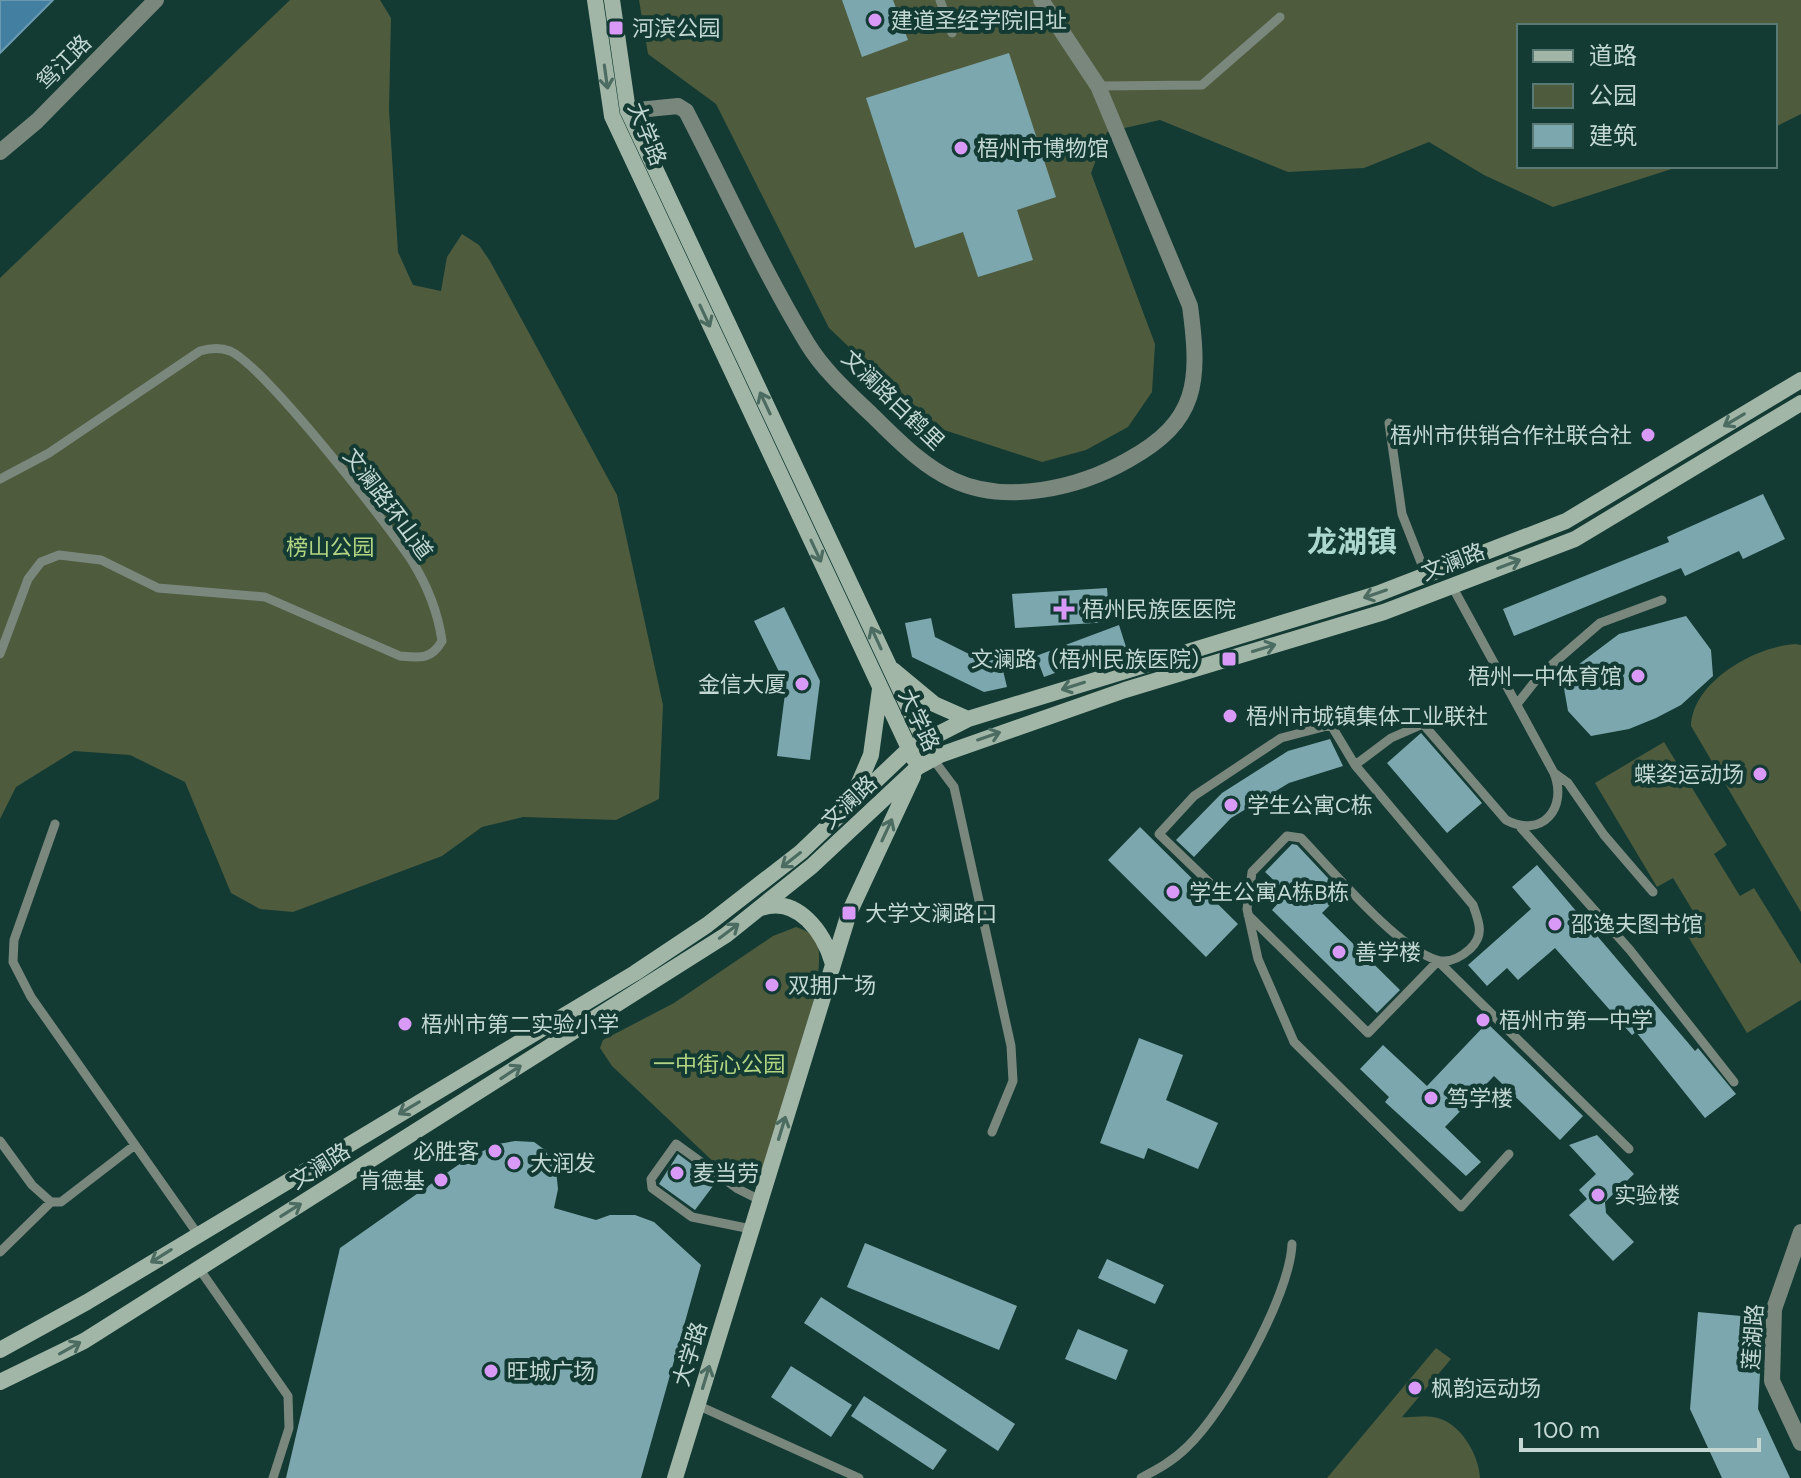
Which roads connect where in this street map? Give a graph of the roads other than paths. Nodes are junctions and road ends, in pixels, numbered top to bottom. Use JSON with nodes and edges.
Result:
{"nodes":[{"id":1,"x":156,"y":0,"type":"edge"},
{"id":2,"x":595,"y":0,"type":"edge"},
{"id":3,"x":612,"y":0,"type":"edge"},
{"id":4,"x":940,"y":0,"type":"edge"},
{"id":5,"x":1041,"y":0,"type":"edge"},
{"id":6,"x":1280,"y":17,"type":"dead end"},
{"id":7,"x":952,"y":33,"type":"dead end"},
{"id":8,"x":1098,"y":86,"type":"junction"},
{"id":9,"x":628,"y":111,"type":"junction"},
{"id":10,"x":0,"y":152,"type":"edge"},
{"id":11,"x":1801,"y":380,"type":"edge"},
{"id":12,"x":1801,"y":403,"type":"edge"},
{"id":13,"x":1389,"y":423,"type":"dead end"},
{"id":14,"x":0,"y":479,"type":"edge"},
{"id":15,"x":1426,"y":575,"type":"junction"},
{"id":16,"x":1452,"y":586,"type":"junction"},
{"id":17,"x":1662,"y":600,"type":"dead end"},
{"id":18,"x":0,"y":654,"type":"edge"},
{"id":19,"x":889,"y":667,"type":"junction"},
{"id":20,"x":880,"y":687,"type":"junction"},
{"id":21,"x":1517,"y":704,"type":"junction"},
{"id":22,"x":968,"y":719,"type":"junction"},
{"id":23,"x":916,"y":745,"type":"junction"},
{"id":24,"x":925,"y":763,"type":"junction"},
{"id":25,"x":1355,"y":765,"type":"junction"},
{"id":26,"x":1554,"y":773,"type":"junction"},
{"id":27,"x":848,"y":808,"type":"junction"},
{"id":28,"x":55,"y":824,"type":"dead end"},
{"id":29,"x":1521,"y":828,"type":"junction"},
{"id":30,"x":1212,"y":885,"type":"dead end"},
{"id":31,"x":1653,"y":892,"type":"dead end"},
{"id":32,"x":757,"y":910,"type":"junction"},
{"id":33,"x":1248,"y":915,"type":"junction"},
{"id":34,"x":1438,"y":961,"type":"junction"},
{"id":35,"x":833,"y":964,"type":"junction"},
{"id":36,"x":1734,"y":1082,"type":"dead end"},
{"id":37,"x":992,"y":1132,"type":"dead end"},
{"id":38,"x":0,"y":1141,"type":"edge"},
{"id":39,"x":135,"y":1145,"type":"junction"},
{"id":40,"x":1629,"y":1149,"type":"dead end"},
{"id":41,"x":1509,"y":1154,"type":"dead end"},
{"id":42,"x":760,"y":1200,"type":"junction"},
{"id":43,"x":51,"y":1202,"type":"junction"},
{"id":44,"x":751,"y":1229,"type":"junction"},
{"id":45,"x":1801,"y":1232,"type":"edge"},
{"id":46,"x":197,"y":1233,"type":"junction"},
{"id":47,"x":1292,"y":1244,"type":"dead end"},
{"id":48,"x":0,"y":1252,"type":"edge"},
{"id":49,"x":198,"y":1267,"type":"junction"},
{"id":50,"x":0,"y":1350,"type":"edge"},
{"id":51,"x":0,"y":1382,"type":"edge"},
{"id":52,"x":697,"y":1405,"type":"junction"},
{"id":53,"x":1801,"y":1443,"type":"edge"},
{"id":54,"x":273,"y":1478,"type":"edge"},
{"id":55,"x":675,"y":1478,"type":"edge"},
{"id":56,"x":859,"y":1478,"type":"edge"},
{"id":57,"x":1141,"y":1478,"type":"edge"}],
"edges":[{"from":1,"to":10,"type":"street","name":"鸳江路"},
{"from":2,"to":20,"type":"main road","name":"大学路","one_way":true},
{"from":3,"to":9,"type":"main road","name":"大学路"},
{"from":4,"to":7,"type":"lane"},
{"from":5,"to":8,"type":"street","name":"文澜路白鹤里"},
{"from":6,"to":8,"type":"lane"},
{"from":8,"to":9,"type":"street","name":"文澜路白鹤里"},
{"from":19,"to":9,"type":"main road","name":"大学路","one_way":true},
{"from":11,"to":15,"type":"main road","name":"文澜路","one_way":true},
{"from":16,"to":12,"type":"main road","name":"文澜路","one_way":true},
{"from":13,"to":15,"type":"lane"},
{"from":14,"to":18,"type":"lane","name":"文澜路环山道"},
{"from":15,"to":22,"type":"main road","name":"文澜路","one_way":true},
{"from":16,"to":21,"type":"lane"},
{"from":24,"to":16,"type":"main road","name":"文澜路","one_way":true},
{"from":17,"to":21,"type":"lane"},
{"from":19,"to":22,"type":"main road"},
{"from":19,"to":23,"type":"main road","name":"大学路"},
{"from":20,"to":23,"type":"main road","name":"大学路"},
{"from":20,"to":27,"type":"main road"},
{"from":21,"to":26,"type":"lane"},
{"from":22,"to":23,"type":"main road","name":"文澜路"},
{"from":23,"to":24,"type":"main road","name":"大学路"},
{"from":23,"to":27,"type":"main road","name":"文澜路"},
{"from":24,"to":32,"type":"main road","name":"文澜路"},
{"from":35,"to":24,"type":"main road","name":"大学路","one_way":true},
{"from":24,"to":37,"type":"lane"},
{"from":25,"to":29,"type":"lane"},
{"from":25,"to":30,"type":"lane"},
{"from":25,"to":34,"type":"lane"},
{"from":26,"to":29,"type":"lane"},
{"from":26,"to":31,"type":"lane"},
{"from":27,"to":46,"type":"main road","name":"文澜路","one_way":true},
{"from":28,"to":39,"type":"lane"},
{"from":29,"to":36,"type":"lane"},
{"from":32,"to":35,"type":"main road"},
{"from":49,"to":32,"type":"main road","name":"文澜路","one_way":true},
{"from":33,"to":34,"type":"lane"},
{"from":33,"to":34,"type":"lane"},
{"from":33,"to":41,"type":"lane"},
{"from":34,"to":40,"type":"lane"},
{"from":42,"to":35,"type":"main road","name":"大学路","one_way":true},
{"from":38,"to":43,"type":"lane"},
{"from":39,"to":43,"type":"lane"},
{"from":39,"to":46,"type":"lane"},
{"from":42,"to":44,"type":"main road","name":"大学路"},
{"from":42,"to":44,"type":"lane"},
{"from":43,"to":48,"type":"lane"},
{"from":52,"to":44,"type":"main road","name":"大学路","one_way":true},
{"from":45,"to":53,"type":"street","name":"莲湖路"},
{"from":46,"to":50,"type":"main road","name":"文澜路","one_way":true},
{"from":47,"to":57,"type":"lane"},
{"from":51,"to":49,"type":"main road","name":"文澜路","one_way":true},
{"from":49,"to":54,"type":"lane"},
{"from":52,"to":55,"type":"main road","name":"大学路"},
{"from":52,"to":56,"type":"lane"}]}
